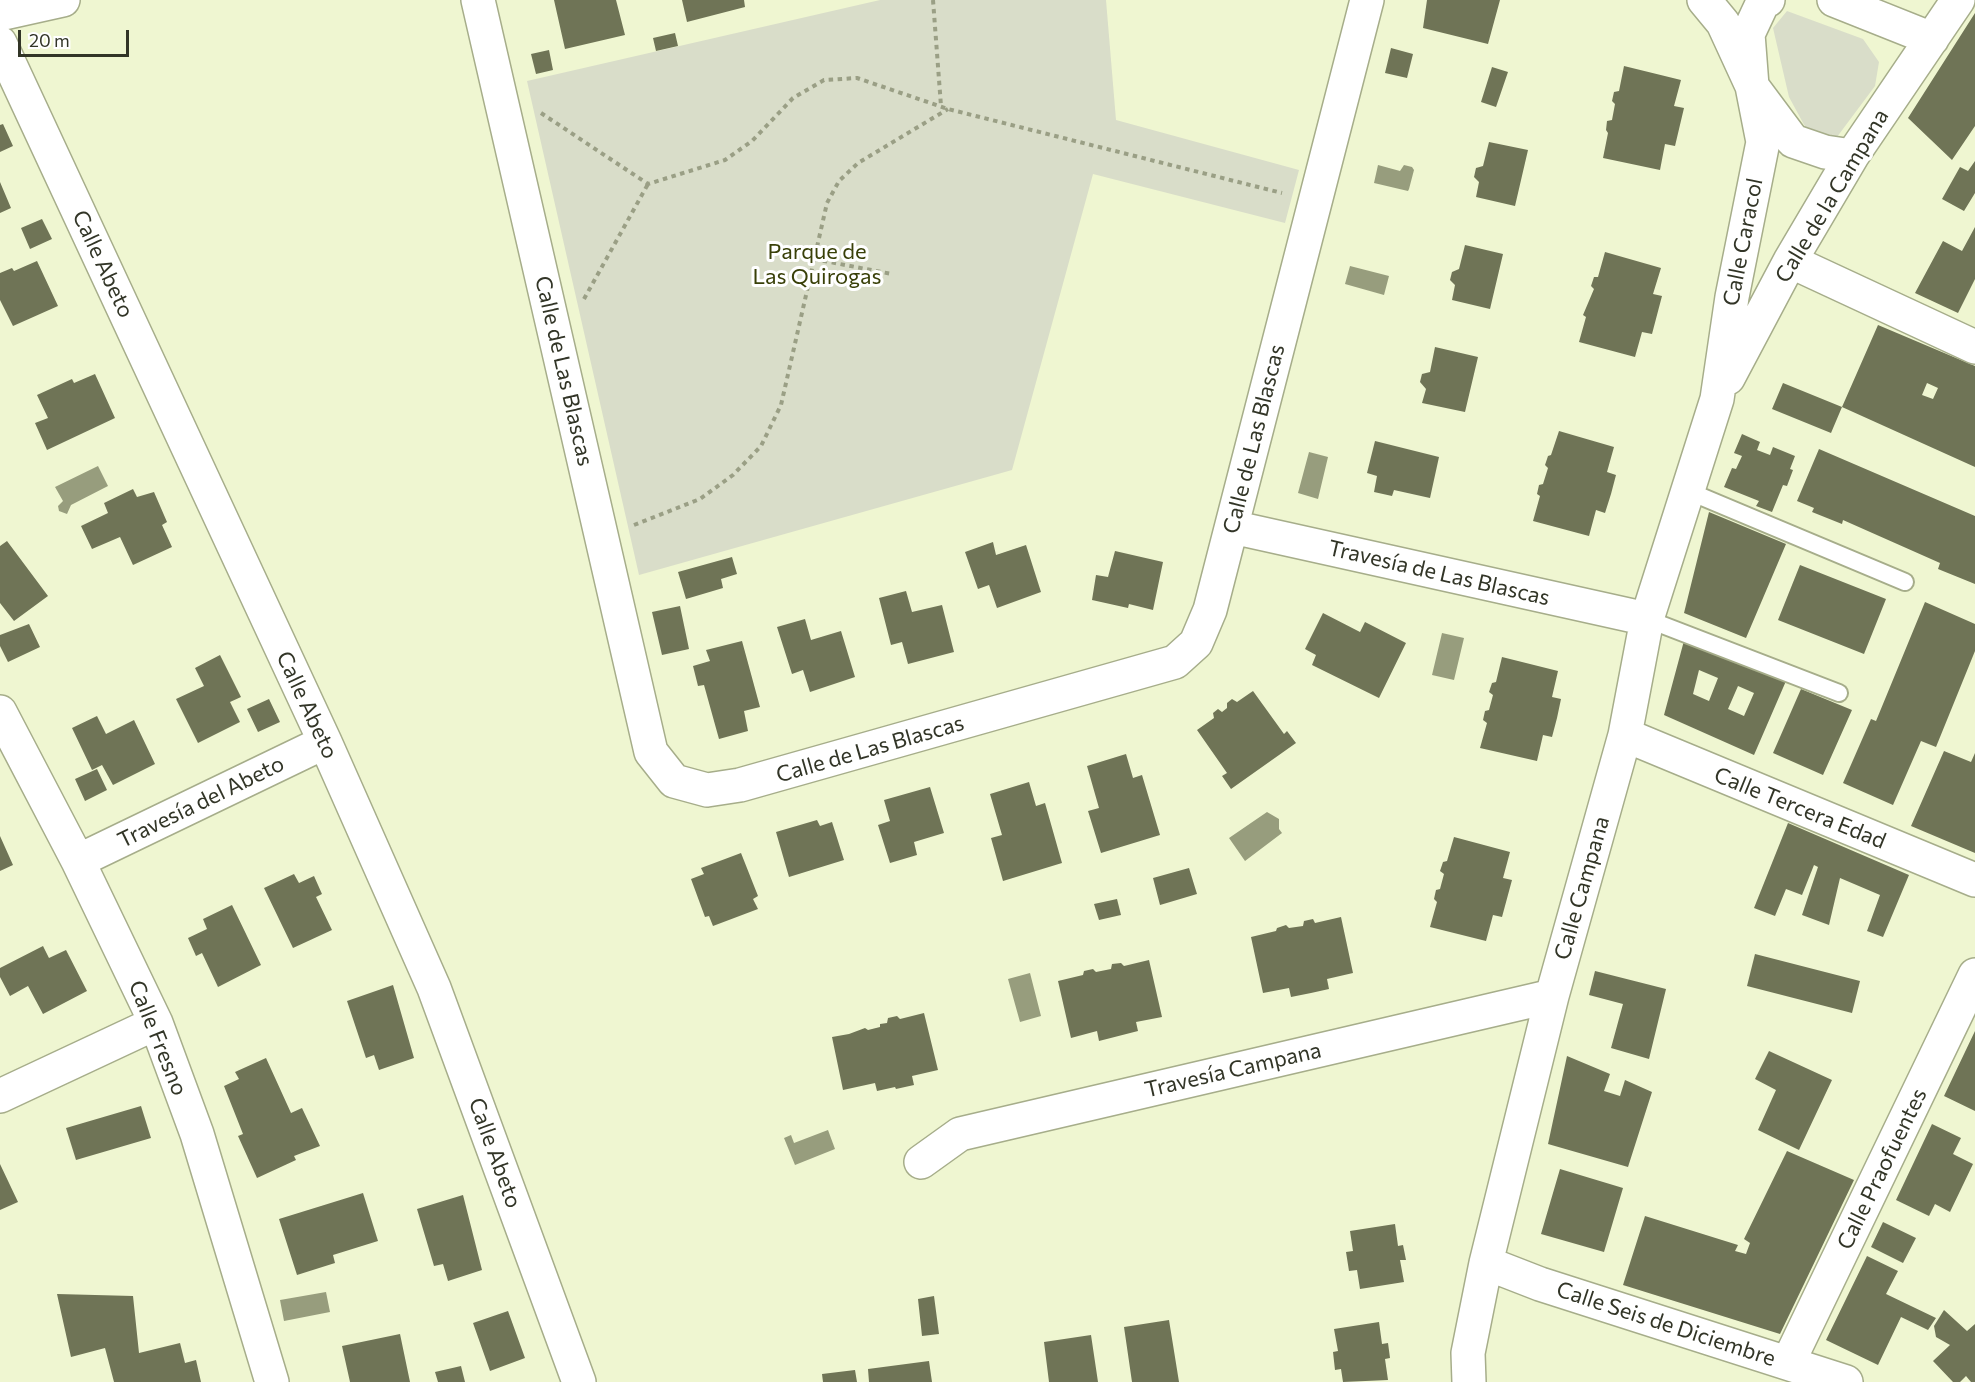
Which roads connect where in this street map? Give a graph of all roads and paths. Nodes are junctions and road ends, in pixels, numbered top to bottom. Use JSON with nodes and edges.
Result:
{"nodes":[{"id":1,"x":63,"y":0,"type":"edge"},
{"id":2,"x":478,"y":0,"type":"edge"},
{"id":3,"x":933,"y":0,"type":"edge"},
{"id":4,"x":1367,"y":0,"type":"edge"},
{"id":5,"x":1704,"y":0,"type":"edge"},
{"id":6,"x":1768,"y":0,"type":"edge"},
{"id":7,"x":1834,"y":0,"type":"edge"},
{"id":8,"x":1958,"y":0,"type":"edge"},
{"id":9,"x":0,"y":14,"type":"edge"},
{"id":10,"x":1932,"y":39,"type":"junction"},
{"id":11,"x":0,"y":43,"type":"edge"},
{"id":12,"x":497,"y":84,"type":"junction"},
{"id":13,"x":1752,"y":86,"type":"junction"},
{"id":14,"x":941,"y":106,"type":"junction"},
{"id":15,"x":948,"y":109,"type":"junction"},
{"id":16,"x":1852,"y":156,"type":"junction"},
{"id":17,"x":648,"y":184,"type":"junction"},
{"id":18,"x":1314,"y":202,"type":"junction"},
{"id":19,"x":814,"y":259,"type":"junction"},
{"id":20,"x":1790,"y":261,"type":"junction"},
{"id":21,"x":892,"y":274,"type":"dead end"},
{"id":22,"x":558,"y":345,"type":"junction"},
{"id":23,"x":1975,"y":347,"type":"edge"},
{"id":24,"x":1717,"y":399,"type":"junction"},
{"id":25,"x":1688,"y":491,"type":"junction"},
{"id":26,"x":1232,"y":527,"type":"junction"},
{"id":27,"x":603,"y":537,"type":"junction"},
{"id":28,"x":1905,"y":582,"type":"dead end"},
{"id":29,"x":1647,"y":620,"type":"junction"},
{"id":30,"x":1839,"y":693,"type":"dead end"},
{"id":31,"x":0,"y":712,"type":"edge"},
{"id":32,"x":1625,"y":735,"type":"junction"},
{"id":33,"x":325,"y":742,"type":"junction"},
{"id":34,"x":78,"y":861,"type":"junction"},
{"id":35,"x":1975,"y":880,"type":"edge"},
{"id":36,"x":1973,"y":985,"type":"edge"},
{"id":37,"x":1552,"y":996,"type":"junction"},
{"id":38,"x":156,"y":1023,"type":"junction"},
{"id":39,"x":0,"y":1096,"type":"edge"},
{"id":40,"x":921,"y":1162,"type":"dead end"},
{"id":41,"x":1486,"y":1263,"type":"junction"},
{"id":42,"x":1788,"y":1363,"type":"junction"},
{"id":43,"x":272,"y":1382,"type":"edge"},
{"id":44,"x":579,"y":1382,"type":"edge"},
{"id":45,"x":1469,"y":1382,"type":"edge"},
{"id":46,"x":1846,"y":1382,"type":"edge"}],
"edges":[{"from":1,"to":9,"type":"street"},
{"from":2,"to":12,"type":"street","name":"Calle de Las Blascas"},
{"from":3,"to":14,"type":"path"},
{"from":4,"to":18,"type":"street","name":"Calle de Las Blascas"},
{"from":5,"to":13,"type":"street","name":"Calle Caracol"},
{"from":6,"to":13,"type":"street","name":"Calle Caracol"},
{"from":7,"to":10,"type":"street"},
{"from":8,"to":10,"type":"street","name":"Calle de la Campana"},
{"from":10,"to":16,"type":"street","name":"Calle de la Campana"},
{"from":11,"to":33,"type":"street","name":"Calle Abeto"},
{"from":12,"to":17,"type":"path"},
{"from":12,"to":22,"type":"street","name":"Calle de Las Blascas"},
{"from":13,"to":16,"type":"street","name":"Calle Caracol"},
{"from":13,"to":24,"type":"street","name":"Calle Caracol"},
{"from":14,"to":15,"type":"path"},
{"from":14,"to":17,"type":"path"},
{"from":15,"to":18,"type":"path"},
{"from":15,"to":19,"type":"path"},
{"from":16,"to":20,"type":"street","name":"Calle de la Campana"},
{"from":17,"to":22,"type":"path"},
{"from":18,"to":26,"type":"street","name":"Calle de Las Blascas"},
{"from":19,"to":21,"type":"path"},
{"from":19,"to":27,"type":"path"},
{"from":20,"to":23,"type":"street"},
{"from":20,"to":24,"type":"street","name":"Calle de la Campana"},
{"from":22,"to":27,"type":"street","name":"Calle de Las Blascas"},
{"from":24,"to":25,"type":"street","name":"Calle Campana"},
{"from":25,"to":28,"type":"lane"},
{"from":25,"to":29,"type":"street","name":"Calle Campana"},
{"from":26,"to":27,"type":"street","name":"Calle de Las Blascas"},
{"from":26,"to":29,"type":"street","name":"Travesía de Las Blascas"},
{"from":29,"to":30,"type":"lane"},
{"from":29,"to":32,"type":"street","name":"Calle Campana"},
{"from":31,"to":34,"type":"street","name":"Calle Fresno"},
{"from":32,"to":35,"type":"street","name":"Calle Tercera Edad"},
{"from":32,"to":37,"type":"street","name":"Calle Campana"},
{"from":33,"to":34,"type":"street","name":"Travesía del Abeto"},
{"from":33,"to":44,"type":"street","name":"Calle Abeto"},
{"from":34,"to":38,"type":"street","name":"Calle Fresno"},
{"from":36,"to":42,"type":"street","name":"Calle Praofuentes"},
{"from":37,"to":40,"type":"street","name":"Travesía Campana"},
{"from":37,"to":41,"type":"street","name":"Calle Campana"},
{"from":38,"to":39,"type":"street"},
{"from":38,"to":43,"type":"street","name":"Calle Fresno"},
{"from":41,"to":42,"type":"street","name":"Calle Seis de Diciembre"},
{"from":41,"to":45,"type":"street","name":"Calle Campana"},
{"from":42,"to":46,"type":"street","name":"Calle Seis de Diciembre"}]}
